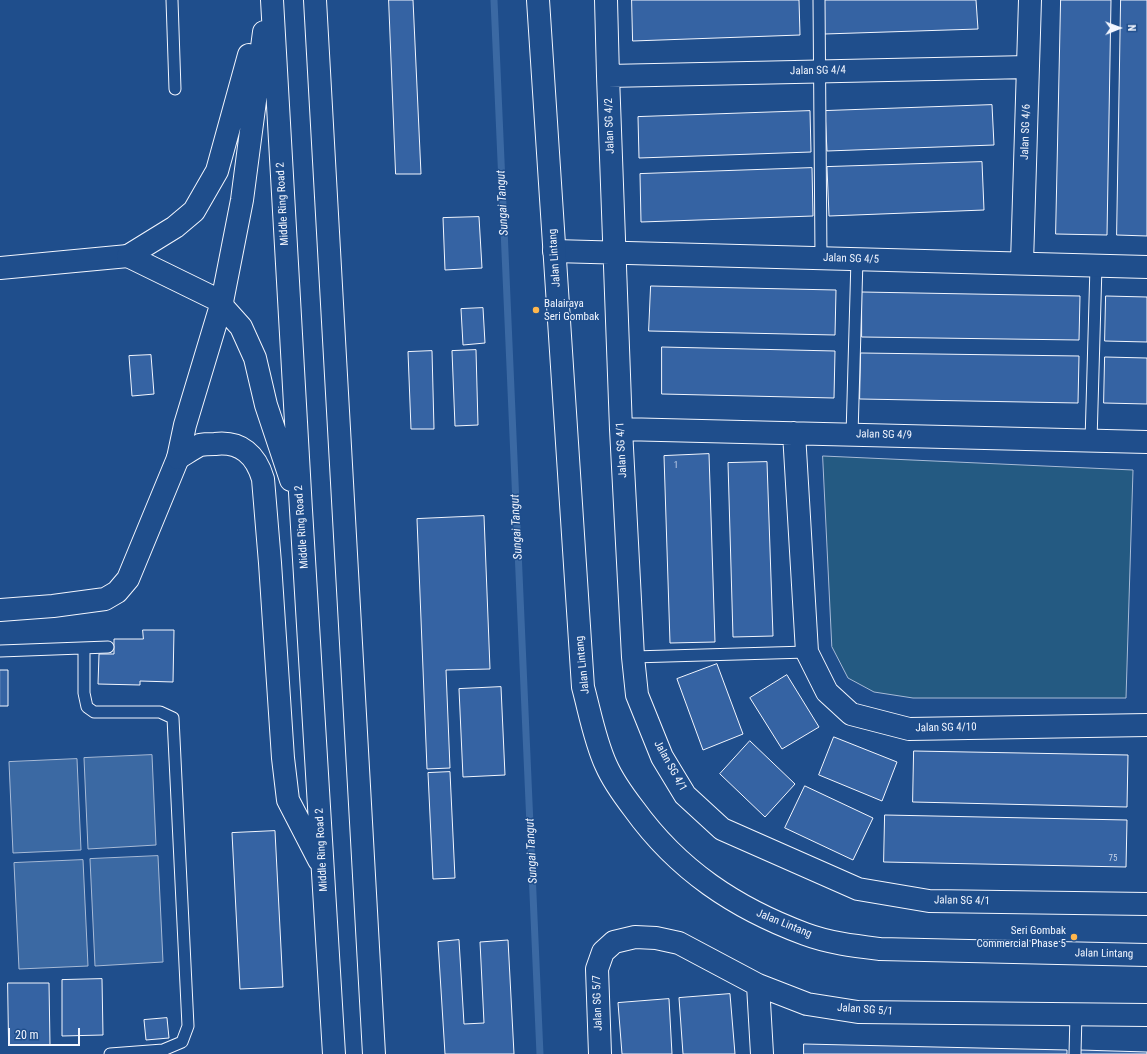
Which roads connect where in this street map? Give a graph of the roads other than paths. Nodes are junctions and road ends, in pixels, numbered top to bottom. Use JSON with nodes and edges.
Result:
{"nodes":[{"id":1,"x":172,"y":0,"type":"edge"},
{"id":2,"x":264,"y":0,"type":"edge"},
{"id":3,"x":268,"y":0,"type":"edge"},
{"id":4,"x":272,"y":0,"type":"edge"},
{"id":5,"x":315,"y":0,"type":"edge"},
{"id":6,"x":538,"y":0,"type":"edge"},
{"id":7,"x":606,"y":0,"type":"edge"},
{"id":8,"x":819,"y":0,"type":"edge"},
{"id":9,"x":1030,"y":0,"type":"edge"},
{"id":10,"x":1028,"y":67,"type":"junction"},
{"id":11,"x":820,"y":71,"type":"junction"},
{"id":12,"x":608,"y":76,"type":"junction"},
{"id":13,"x":175,"y":89,"type":"dead end"},
{"id":14,"x":554,"y":251,"type":"junction"},
{"id":15,"x":615,"y":253,"type":"junction"},
{"id":16,"x":128,"y":256,"type":"junction"},
{"id":17,"x":821,"y":258,"type":"junction"},
{"id":18,"x":857,"y":259,"type":"junction"},
{"id":19,"x":1022,"y":263,"type":"junction"},
{"id":20,"x":1096,"y":266,"type":"junction"},
{"id":21,"x":1147,"y":267,"type":"edge"},
{"id":22,"x":0,"y":268,"type":"edge"},
{"id":23,"x":222,"y":302,"type":"junction"},
{"id":24,"x":621,"y":429,"type":"junction"},
{"id":25,"x":794,"y":433,"type":"junction"},
{"id":26,"x":852,"y":435,"type":"junction"},
{"id":27,"x":1091,"y":441,"type":"junction"},
{"id":28,"x":1147,"y":442,"type":"edge"},
{"id":29,"x":178,"y":458,"type":"junction"},
{"id":30,"x":301,"y":510,"type":"junction"},
{"id":31,"x":0,"y":610,"type":"edge"},
{"id":32,"x":108,"y":647,"type":"dead end"},
{"id":33,"x":84,"y":648,"type":"junction"},
{"id":34,"x":0,"y":651,"type":"edge"},
{"id":35,"x":807,"y":652,"type":"junction"},
{"id":36,"x":633,"y":657,"type":"junction"},
{"id":37,"x":1147,"y":725,"type":"edge"},
{"id":38,"x":323,"y":869,"type":"junction"},
{"id":39,"x":1147,"y":904,"type":"edge"},
{"id":40,"x":604,"y":952,"type":"joint"},
{"id":41,"x":1147,"y":955,"type":"edge"},
{"id":42,"x":758,"y":985,"type":"junction"},
{"id":43,"x":1076,"y":1014,"type":"junction"},
{"id":44,"x":1147,"y":1015,"type":"edge"},
{"id":45,"x":110,"y":1054,"type":"edge"},
{"id":46,"x":334,"y":1054,"type":"edge"},
{"id":47,"x":374,"y":1054,"type":"edge"},
{"id":48,"x":600,"y":1054,"type":"edge"},
{"id":49,"x":762,"y":1054,"type":"edge"},
{"id":50,"x":1075,"y":1054,"type":"edge"}],
"edges":[{"from":1,"to":13,"type":"lane"},
{"from":2,"to":16,"type":"main road"},
{"from":3,"to":23,"type":"main road"},
{"from":4,"to":30,"type":"main road","name":"Middle Ring Road 2"},
{"from":5,"to":47,"type":"main road"},
{"from":6,"to":14,"type":"main road","name":"Jalan Lintang"},
{"from":7,"to":12,"type":"main road","name":"Jalan SG 4/2"},
{"from":8,"to":11,"type":"lane"},
{"from":9,"to":10,"type":"main road","name":"Jalan SG 4/6"},
{"from":10,"to":11,"type":"main road","name":"Jalan SG 4/4"},
{"from":10,"to":19,"type":"main road","name":"Jalan SG 4/6"},
{"from":11,"to":12,"type":"main road","name":"Jalan SG 4/4"},
{"from":11,"to":17,"type":"lane"},
{"from":12,"to":15,"type":"main road","name":"Jalan SG 4/2"},
{"from":14,"to":15,"type":"main road","name":"Jalan SG 4/5"},
{"from":14,"to":41,"type":"main road","name":"Jalan Lintang"},
{"from":15,"to":17,"type":"main road","name":"Jalan SG 4/5"},
{"from":15,"to":24,"type":"main road","name":"Jalan SG 4/1"},
{"from":16,"to":22,"type":"main road"},
{"from":16,"to":23,"type":"main road"},
{"from":17,"to":18,"type":"main road","name":"Jalan SG 4/5"},
{"from":18,"to":19,"type":"main road","name":"Jalan SG 4/5"},
{"from":18,"to":26,"type":"lane"},
{"from":19,"to":20,"type":"main road","name":"Jalan SG 4/5"},
{"from":20,"to":21,"type":"main road","name":"Jalan SG 4/5"},
{"from":20,"to":27,"type":"lane"},
{"from":23,"to":29,"type":"main road"},
{"from":23,"to":30,"type":"main road"},
{"from":24,"to":25,"type":"main road","name":"Jalan SG 4/9"},
{"from":24,"to":36,"type":"main road","name":"Jalan SG 4/1"},
{"from":25,"to":26,"type":"main road","name":"Jalan SG 4/9"},
{"from":25,"to":35,"type":"main road","name":"Jalan SG 4/10"},
{"from":26,"to":27,"type":"main road","name":"Jalan SG 4/9"},
{"from":27,"to":28,"type":"main road","name":"Jalan SG 4/9"},
{"from":29,"to":31,"type":"main road"},
{"from":29,"to":38,"type":"main road"},
{"from":30,"to":38,"type":"main road","name":"Middle Ring Road 2"},
{"from":32,"to":33,"type":"lane"},
{"from":33,"to":34,"type":"lane"},
{"from":33,"to":45,"type":"lane"},
{"from":35,"to":36,"type":"lane"},
{"from":35,"to":37,"type":"main road","name":"Jalan SG 4/10"},
{"from":36,"to":39,"type":"main road","name":"Jalan SG 4/1"},
{"from":38,"to":46,"type":"main road","name":"Middle Ring Road 2"},
{"from":40,"to":42,"type":"main road","name":"Jalan SG 5/1"},
{"from":40,"to":48,"type":"main road","name":"Jalan SG 5/7"},
{"from":42,"to":43,"type":"main road","name":"Jalan SG 5/1"},
{"from":42,"to":49,"type":"main road"},
{"from":43,"to":44,"type":"main road","name":"Jalan SG 5/1"},
{"from":43,"to":50,"type":"lane"}]}
